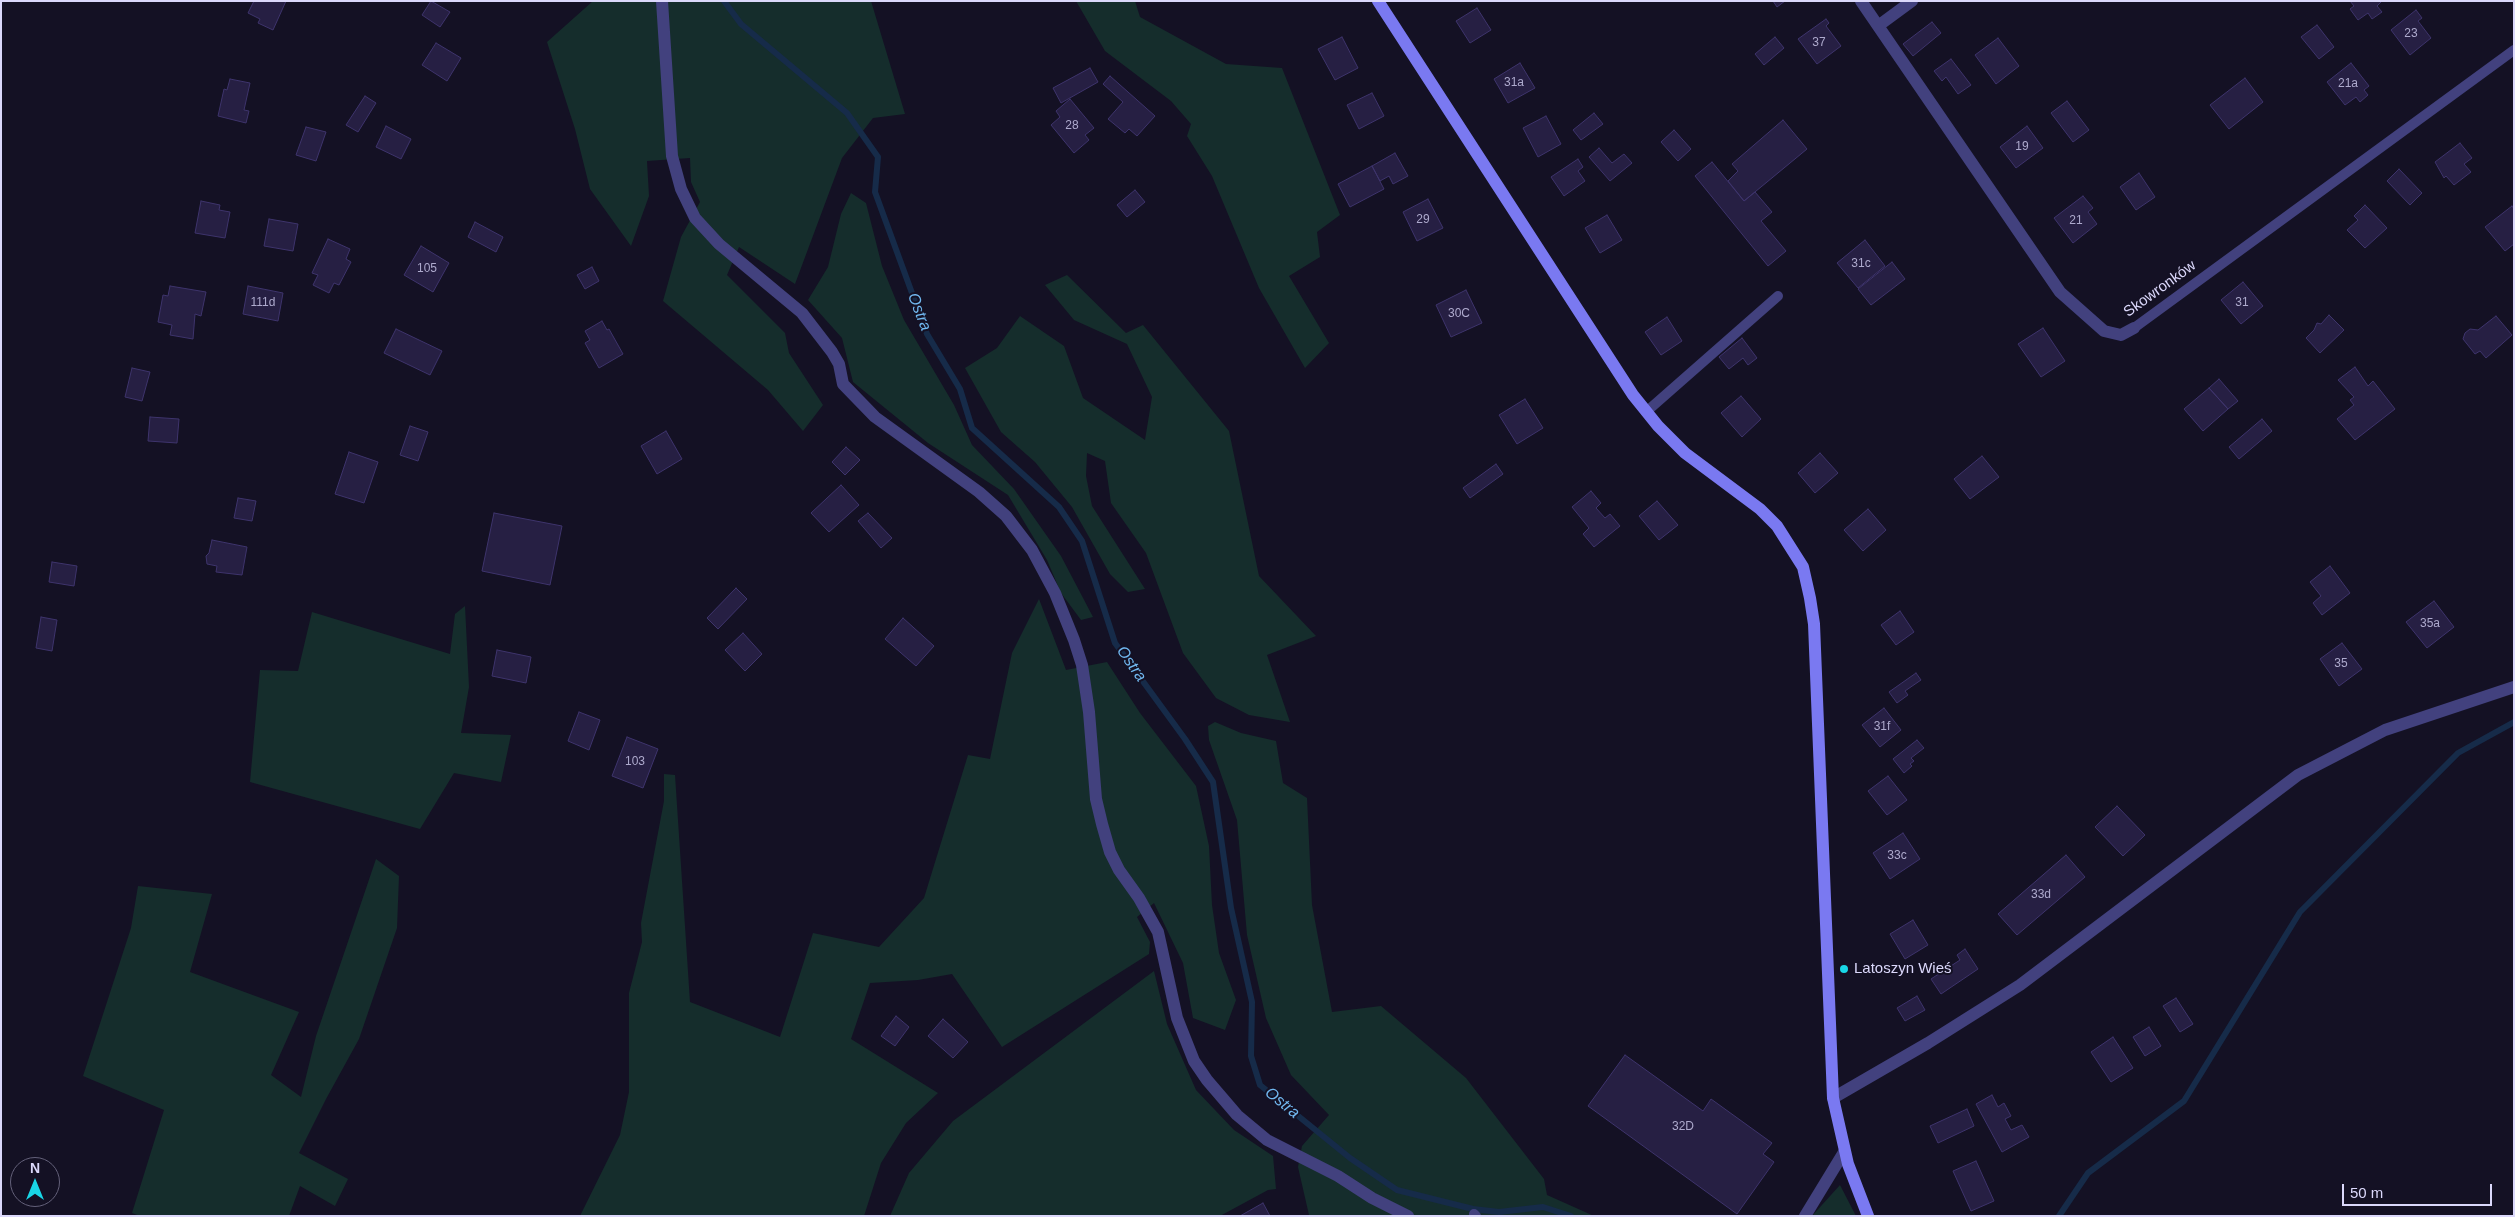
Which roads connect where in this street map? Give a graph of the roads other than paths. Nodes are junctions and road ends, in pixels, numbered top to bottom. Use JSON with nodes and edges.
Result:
{"nodes":[{"id":1,"x":662,"y":1,"type":"edge"},
{"id":2,"x":1378,"y":1,"type":"edge"},
{"id":3,"x":1860,"y":1,"type":"edge"},
{"id":4,"x":1912,"y":1,"type":"edge"},
{"id":5,"x":1878,"y":26,"type":"junction"},
{"id":6,"x":2514,"y":50,"type":"edge"},
{"id":7,"x":1778,"y":296,"type":"dead end"},
{"id":8,"x":2134,"y":328,"type":"joint"},
{"id":9,"x":1646,"y":412,"type":"junction"},
{"id":10,"x":2514,"y":687,"type":"edge"},
{"id":11,"x":1833,"y":1098,"type":"junction"},
{"id":12,"x":1844,"y":1152,"type":"junction"},
{"id":13,"x":1408,"y":1216,"type":"edge"},
{"id":14,"x":1805,"y":1216,"type":"edge"},
{"id":15,"x":1868,"y":1216,"type":"edge"}],
"edges":[{"from":1,"to":13,"type":"street"},
{"from":2,"to":9,"type":"street"},
{"from":3,"to":5,"type":"street","name":"Skowronków"},
{"from":4,"to":5,"type":"street"},
{"from":5,"to":8,"type":"street","name":"Skowronków"},
{"from":6,"to":8,"type":"lane","name":"Skowronków"},
{"from":7,"to":9,"type":"lane"},
{"from":9,"to":11,"type":"street"},
{"from":10,"to":11,"type":"street"},
{"from":11,"to":12,"type":"street"},
{"from":12,"to":14,"type":"street"},
{"from":12,"to":15,"type":"street"}]}
